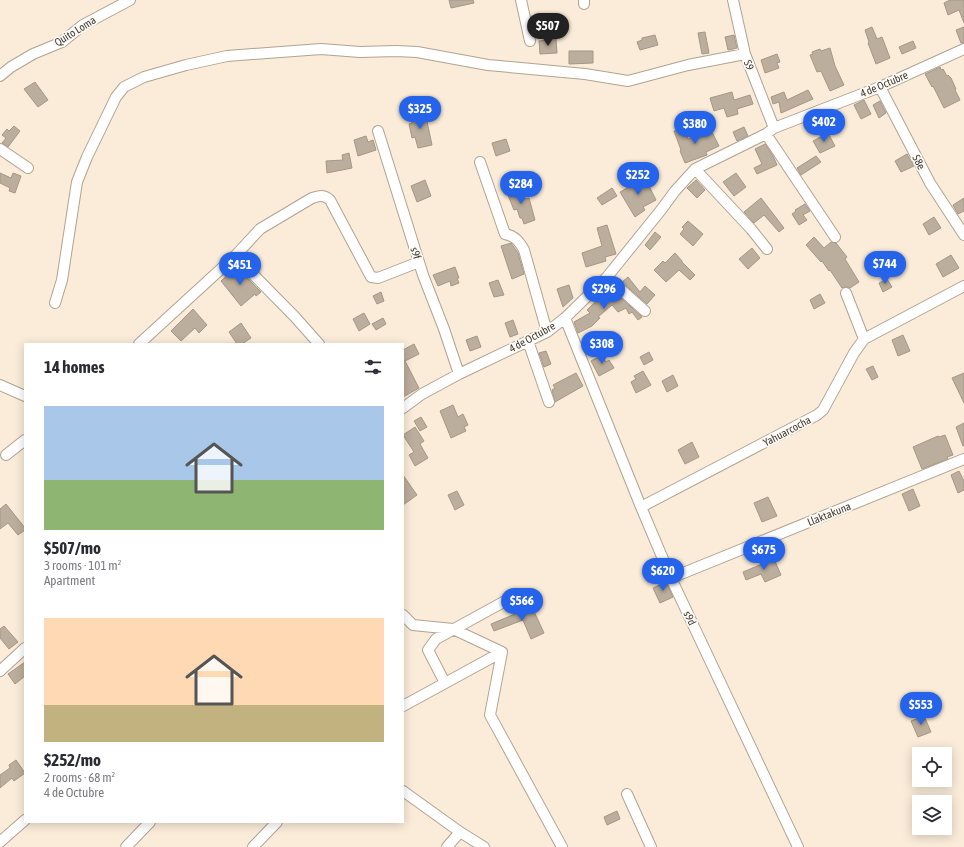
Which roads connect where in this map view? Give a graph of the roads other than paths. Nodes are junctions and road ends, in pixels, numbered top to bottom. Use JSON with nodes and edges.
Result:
{"nodes":[{"id":1,"x":130,"y":0,"type":"edge"},
{"id":2,"x":521,"y":0,"type":"edge"},
{"id":3,"x":733,"y":0,"type":"edge"},
{"id":4,"x":530,"y":41,"type":"dead end"},
{"id":5,"x":964,"y":49,"type":"edge"},
{"id":6,"x":744,"y":54,"type":"junction"},
{"id":7,"x":0,"y":76,"type":"edge"},
{"id":8,"x":880,"y":87,"type":"junction"},
{"id":9,"x":378,"y":131,"type":"dead end"},
{"id":10,"x":770,"y":131,"type":"junction"},
{"id":11,"x":0,"y":149,"type":"edge"},
{"id":12,"x":480,"y":162,"type":"dead end"},
{"id":13,"x":28,"y":168,"type":"dead end"},
{"id":14,"x":695,"y":168,"type":"junction"},
{"id":15,"x":964,"y":235,"type":"edge"},
{"id":16,"x":835,"y":237,"type":"dead end"},
{"id":17,"x":767,"y":249,"type":"dead end"},
{"id":18,"x":235,"y":256,"type":"junction"},
{"id":19,"x":419,"y":262,"type":"junction"},
{"id":20,"x":607,"y":277,"type":"junction"},
{"id":21,"x":964,"y":286,"type":"edge"},
{"id":22,"x":846,"y":293,"type":"dead end"},
{"id":23,"x":55,"y":303,"type":"dead end"},
{"id":24,"x":645,"y":311,"type":"dead end"},
{"id":25,"x":565,"y":318,"type":"junction"},
{"id":26,"x":546,"y":332,"type":"junction"},
{"id":27,"x":864,"y":340,"type":"junction"},
{"id":28,"x":528,"y":341,"type":"junction"},
{"id":29,"x":141,"y":343,"type":"edge"},
{"id":30,"x":318,"y":343,"type":"edge"},
{"id":31,"x":459,"y":374,"type":"junction"},
{"id":32,"x":0,"y":385,"type":"edge"},
{"id":33,"x":24,"y":396,"type":"edge"},
{"id":34,"x":549,"y":402,"type":"dead end"},
{"id":35,"x":404,"y":407,"type":"edge"},
{"id":36,"x":24,"y":441,"type":"edge"},
{"id":37,"x":6,"y":455,"type":"dead end"},
{"id":38,"x":964,"y":459,"type":"edge"},
{"id":39,"x":641,"y":507,"type":"junction"},
{"id":40,"x":671,"y":578,"type":"junction"},
{"id":41,"x":507,"y":600,"type":"dead end"},
{"id":42,"x":404,"y":616,"type":"edge"},
{"id":43,"x":453,"y":629,"type":"junction"},
{"id":44,"x":24,"y":649,"type":"edge"},
{"id":45,"x":502,"y":652,"type":"junction"},
{"id":46,"x":0,"y":671,"type":"edge"},
{"id":47,"x":445,"y":683,"type":"junction"},
{"id":48,"x":404,"y":705,"type":"edge"},
{"id":49,"x":404,"y":792,"type":"edge"},
{"id":50,"x":627,"y":794,"type":"dead end"},
{"id":51,"x":24,"y":821,"type":"edge"},
{"id":52,"x":149,"y":823,"type":"edge"},
{"id":53,"x":276,"y":823,"type":"edge"},
{"id":54,"x":460,"y":832,"type":"junction"},
{"id":55,"x":0,"y":842,"type":"edge"},
{"id":56,"x":126,"y":847,"type":"edge"},
{"id":57,"x":253,"y":847,"type":"edge"},
{"id":58,"x":446,"y":847,"type":"edge"},
{"id":59,"x":484,"y":847,"type":"edge"},
{"id":60,"x":562,"y":847,"type":"edge"},
{"id":61,"x":651,"y":847,"type":"edge"},
{"id":62,"x":798,"y":847,"type":"edge"}],
"edges":[{"from":1,"to":7,"type":"street","name":"Quito Loma"},
{"from":2,"to":4,"type":"street"},
{"from":3,"to":6,"type":"street","name":"S9"},
{"from":5,"to":8,"type":"street","name":"4 de Octubre"},
{"from":6,"to":10,"type":"street","name":"S9"},
{"from":6,"to":23,"type":"street"},
{"from":8,"to":10,"type":"street","name":"4 de Octubre"},
{"from":8,"to":15,"type":"street","name":"S8e"},
{"from":9,"to":19,"type":"street","name":"s9f"},
{"from":10,"to":14,"type":"street","name":"4 de Octubre"},
{"from":10,"to":16,"type":"street","name":"S9"},
{"from":11,"to":13,"type":"street"},
{"from":12,"to":26,"type":"street"},
{"from":14,"to":17,"type":"street"},
{"from":14,"to":20,"type":"street","name":"4 de Octubre"},
{"from":18,"to":19,"type":"street"},
{"from":18,"to":29,"type":"street"},
{"from":18,"to":30,"type":"street"},
{"from":19,"to":31,"type":"street","name":"s9f"},
{"from":20,"to":24,"type":"street"},
{"from":20,"to":25,"type":"street","name":"4 de Octubre"},
{"from":21,"to":27,"type":"street","name":"Yahuarcocha"},
{"from":22,"to":27,"type":"street"},
{"from":25,"to":26,"type":"street","name":"4 de Octubre"},
{"from":25,"to":39,"type":"street","name":"s9d"},
{"from":26,"to":28,"type":"street","name":"4 de Octubre"},
{"from":27,"to":39,"type":"street","name":"Yahuarcocha"},
{"from":28,"to":31,"type":"street","name":"4 de Octubre"},
{"from":28,"to":34,"type":"street"},
{"from":31,"to":35,"type":"street","name":"4 de Octubre"},
{"from":32,"to":33,"type":"street"},
{"from":36,"to":37,"type":"street"},
{"from":38,"to":40,"type":"street","name":"Llaktakuna"},
{"from":39,"to":40,"type":"street","name":"s9d"},
{"from":40,"to":62,"type":"street","name":"s9d"},
{"from":41,"to":43,"type":"street"},
{"from":42,"to":43,"type":"street"},
{"from":43,"to":45,"type":"street"},
{"from":43,"to":47,"type":"street"},
{"from":44,"to":46,"type":"street"},
{"from":45,"to":47,"type":"street"},
{"from":45,"to":60,"type":"street"},
{"from":47,"to":48,"type":"street"},
{"from":49,"to":54,"type":"street"},
{"from":50,"to":61,"type":"street"},
{"from":51,"to":55,"type":"street"},
{"from":52,"to":56,"type":"street"},
{"from":53,"to":57,"type":"street"},
{"from":54,"to":58,"type":"street"},
{"from":54,"to":59,"type":"street"}]}
